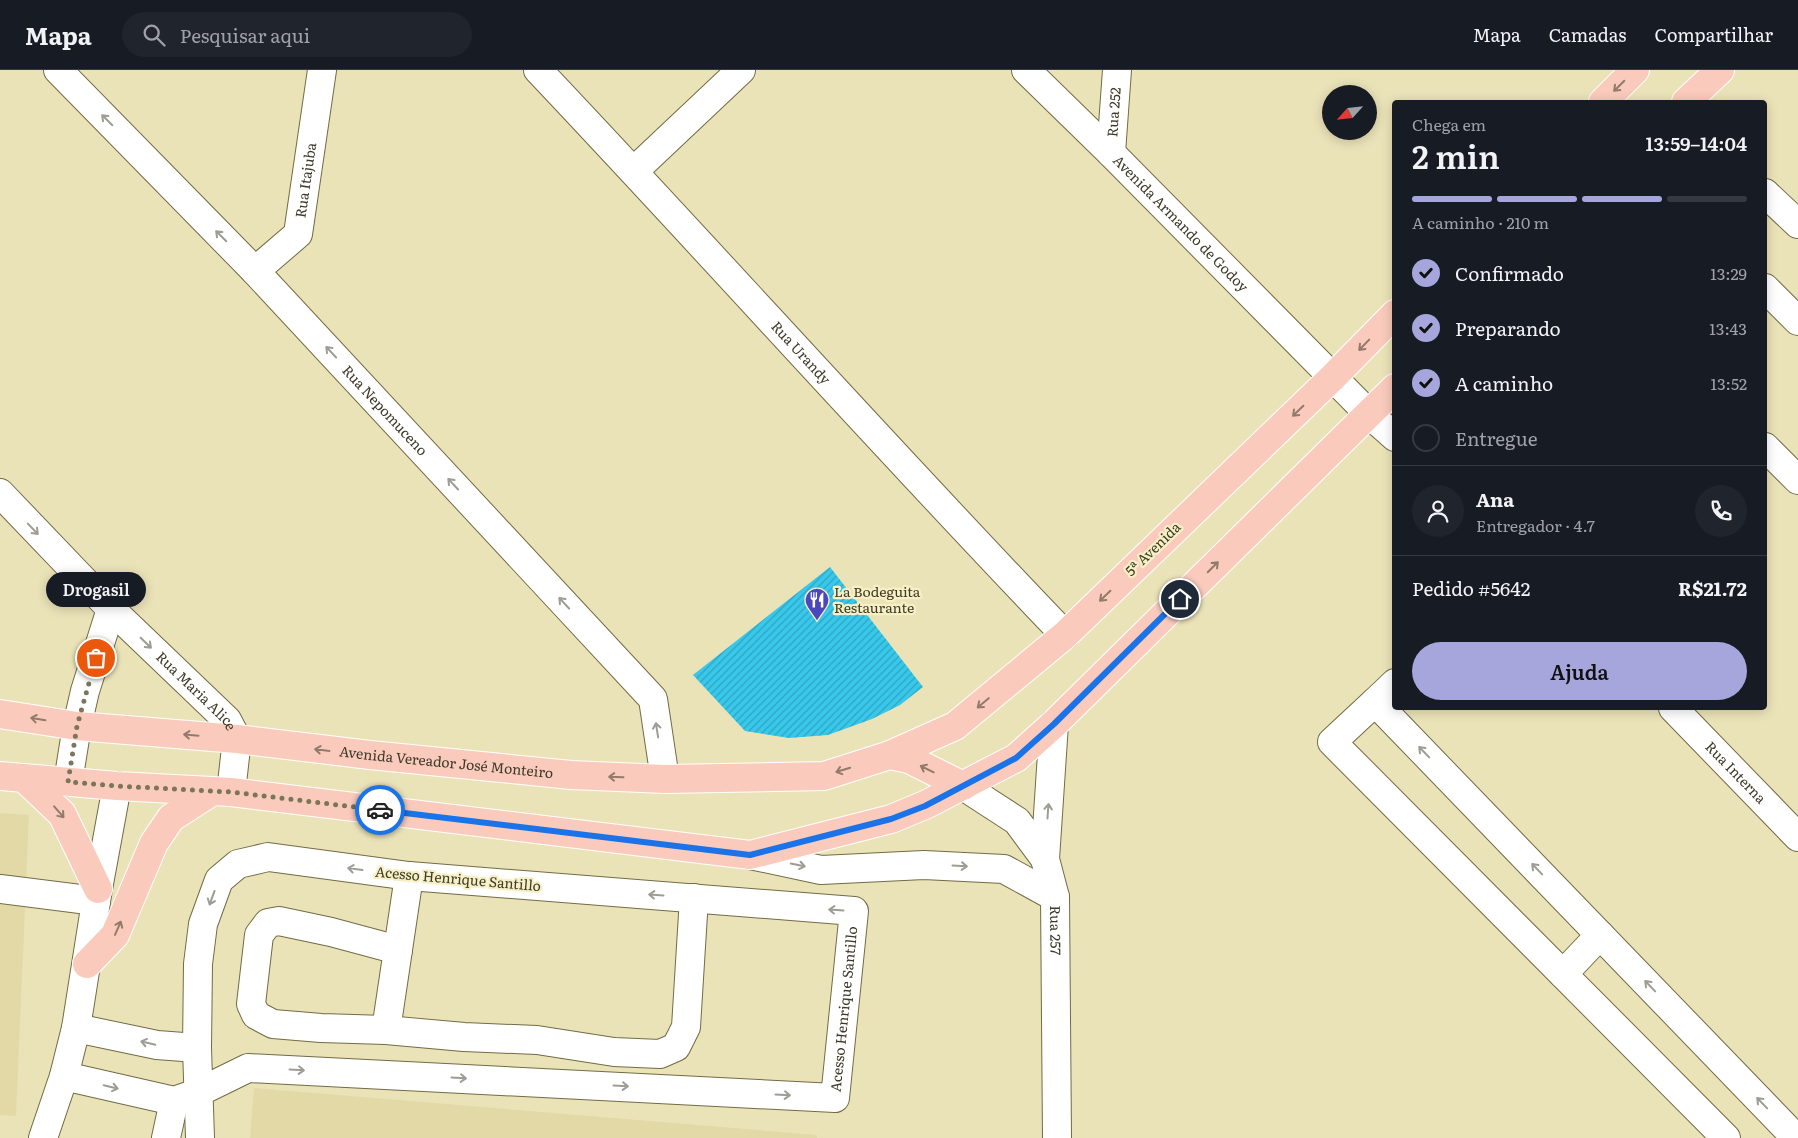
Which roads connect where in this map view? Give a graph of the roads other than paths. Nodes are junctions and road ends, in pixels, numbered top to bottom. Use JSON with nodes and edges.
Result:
{"nodes":[{"id":1,"x":58,"y":70,"type":"edge"},
{"id":2,"x":322,"y":70,"type":"edge"},
{"id":3,"x":538,"y":70,"type":"edge"},
{"id":4,"x":741,"y":70,"type":"edge"},
{"id":5,"x":1026,"y":70,"type":"edge"},
{"id":6,"x":1117,"y":70,"type":"edge"},
{"id":7,"x":1635,"y":70,"type":"edge"},
{"id":8,"x":1720,"y":70,"type":"edge"},
{"id":9,"x":1693,"y":96,"type":"edge"},
{"id":10,"x":1605,"y":100,"type":"edge"},
{"id":11,"x":1111,"y":153,"type":"junction"},
{"id":12,"x":634,"y":171,"type":"junction"},
{"id":13,"x":1767,"y":195,"type":"edge"},
{"id":14,"x":1798,"y":224,"type":"edge"},
{"id":15,"x":255,"y":271,"type":"junction"},
{"id":16,"x":1767,"y":290,"type":"edge"},
{"id":17,"x":1392,"y":317,"type":"edge"},
{"id":18,"x":1798,"y":321,"type":"edge"},
{"id":19,"x":1333,"y":377,"type":"junction"},
{"id":20,"x":1392,"y":391,"type":"edge"},
{"id":21,"x":1369,"y":414,"type":"junction"},
{"id":22,"x":1392,"y":434,"type":"edge"},
{"id":23,"x":1767,"y":449,"type":"edge"},
{"id":24,"x":1798,"y":480,"type":"edge"},
{"id":25,"x":0,"y":493,"type":"edge"},
{"id":26,"x":111,"y":609,"type":"junction"},
{"id":27,"x":1065,"y":635,"type":"junction"},
{"id":28,"x":1392,"y":686,"type":"edge"},
{"id":29,"x":1375,"y":702,"type":"junction"},
{"id":30,"x":1675,"y":710,"type":"edge"},
{"id":31,"x":0,"y":714,"type":"edge"},
{"id":32,"x":1054,"y":724,"type":"junction"},
{"id":33,"x":77,"y":726,"type":"junction"},
{"id":34,"x":237,"y":740,"type":"junction"},
{"id":35,"x":890,"y":755,"type":"junction"},
{"id":36,"x":12,"y":777,"type":"edge"},
{"id":37,"x":665,"y":779,"type":"junction"},
{"id":38,"x":68,"y":782,"type":"junction"},
{"id":39,"x":117,"y":786,"type":"junction"},
{"id":40,"x":963,"y":786,"type":"junction"},
{"id":41,"x":222,"y":792,"type":"junction"},
{"id":42,"x":1798,"y":837,"type":"edge"},
{"id":43,"x":750,"y":855,"type":"junction"},
{"id":44,"x":1044,"y":860,"type":"junction"},
{"id":45,"x":410,"y":876,"type":"junction"},
{"id":46,"x":0,"y":889,"type":"edge"},
{"id":47,"x":98,"y":895,"type":"junction"},
{"id":48,"x":1054,"y":897,"type":"junction"},
{"id":49,"x":694,"y":898,"type":"junction"},
{"id":50,"x":1600,"y":935,"type":"junction"},
{"id":51,"x":398,"y":950,"type":"junction"},
{"id":52,"x":87,"y":964,"type":"junction"},
{"id":53,"x":1563,"y":974,"type":"junction"},
{"id":54,"x":76,"y":1028,"type":"junction"},
{"id":55,"x":386,"y":1030,"type":"junction"},
{"id":56,"x":197,"y":1048,"type":"junction"},
{"id":57,"x":64,"y":1076,"type":"junction"},
{"id":58,"x":186,"y":1097,"type":"junction"},
{"id":59,"x":1787,"y":1128,"type":"edge"},
{"id":60,"x":43,"y":1138,"type":"edge"},
{"id":61,"x":166,"y":1138,"type":"edge"},
{"id":62,"x":200,"y":1138,"type":"edge"},
{"id":63,"x":1057,"y":1138,"type":"edge"},
{"id":64,"x":1726,"y":1138,"type":"edge"}],
"edges":[{"from":15,"to":1,"type":"street","name":"Rua Nepomuceno","one_way":true},
{"from":2,"to":15,"type":"street","name":"Rua Itajuba"},
{"from":3,"to":12,"type":"street","name":"Rua Urandy"},
{"from":4,"to":12,"type":"street"},
{"from":5,"to":11,"type":"street","name":"Avenida Armando de Godoy"},
{"from":6,"to":11,"type":"street","name":"Rua 252"},
{"from":7,"to":10,"type":"main road","one_way":true},
{"from":8,"to":9,"type":"main road"},
{"from":11,"to":19,"type":"street","name":"Avenida Armando de Godoy"},
{"from":12,"to":27,"type":"street","name":"Rua Urandy"},
{"from":13,"to":14,"type":"street"},
{"from":37,"to":15,"type":"street","name":"Rua Nepomuceno","one_way":true},
{"from":16,"to":18,"type":"street"},
{"from":17,"to":19,"type":"main road","name":"5ª Avenida","one_way":true},
{"from":19,"to":21,"type":"street"},
{"from":19,"to":27,"type":"main road","name":"5ª Avenida","one_way":true},
{"from":20,"to":21,"type":"main road"},
{"from":21,"to":22,"type":"street"},
{"from":32,"to":21,"type":"main road","one_way":true},
{"from":23,"to":24,"type":"street"},
{"from":25,"to":26,"type":"street","name":"Rua Maria Alice","one_way":true},
{"from":26,"to":33,"type":"street"},
{"from":26,"to":34,"type":"street","name":"Rua Maria Alice","one_way":true},
{"from":27,"to":35,"type":"main road","name":"5ª Avenida","one_way":true},
{"from":28,"to":29,"type":"street"},
{"from":50,"to":29,"type":"street","one_way":true},
{"from":29,"to":53,"type":"street"},
{"from":30,"to":42,"type":"street","name":"Rua Interna"},
{"from":33,"to":31,"type":"main road","name":"Avenida Vereador José Monteiro","one_way":true},
{"from":32,"to":40,"type":"main road"},
{"from":44,"to":32,"type":"street","name":"Rua 257","one_way":true},
{"from":34,"to":33,"type":"main road","name":"Avenida Vereador José Monteiro","one_way":true},
{"from":33,"to":38,"type":"street"},
{"from":37,"to":34,"type":"main road","name":"Avenida Vereador José Monteiro","one_way":true},
{"from":34,"to":41,"type":"street","name":"Rua Maria Alice"},
{"from":35,"to":37,"type":"main road","name":"Avenida Vereador José Monteiro","one_way":true},
{"from":40,"to":35,"type":"main road","one_way":true},
{"from":36,"to":38,"type":"main road"},
{"from":36,"to":47,"type":"main road","one_way":true},
{"from":38,"to":39,"type":"main road"},
{"from":39,"to":41,"type":"main road"},
{"from":39,"to":47,"type":"street"},
{"from":40,"to":43,"type":"main road"},
{"from":40,"to":44,"type":"street"},
{"from":41,"to":43,"type":"main road"},
{"from":52,"to":41,"type":"main road","one_way":true},
{"from":43,"to":48,"type":"street","one_way":true},
{"from":44,"to":48,"type":"street","name":"Rua 257"},
{"from":49,"to":45,"type":"street","name":"Acesso Henrique Santillo","one_way":true},
{"from":45,"to":51,"type":"street"},
{"from":45,"to":56,"type":"street","name":"Acesso Henrique Santillo","one_way":true},
{"from":46,"to":47,"type":"street"},
{"from":47,"to":52,"type":"street"},
{"from":48,"to":63,"type":"street","name":"Rua 257"},
{"from":49,"to":55,"type":"street"},
{"from":58,"to":49,"type":"street","name":"Acesso Henrique Santillo","one_way":true},
{"from":50,"to":53,"type":"street"},
{"from":59,"to":50,"type":"street","one_way":true},
{"from":51,"to":55,"type":"street"},
{"from":51,"to":55,"type":"street"},
{"from":52,"to":54,"type":"street"},
{"from":53,"to":64,"type":"street"},
{"from":56,"to":54,"type":"street","one_way":true},
{"from":54,"to":57,"type":"street"},
{"from":56,"to":58,"type":"street","name":"Acesso Henrique Santillo"},
{"from":57,"to":58,"type":"street","one_way":true},
{"from":57,"to":60,"type":"street"},
{"from":58,"to":61,"type":"street","name":"Acesso Henrique Santillo"},
{"from":58,"to":62,"type":"street","name":"Acesso Henrique Santillo"}]}
